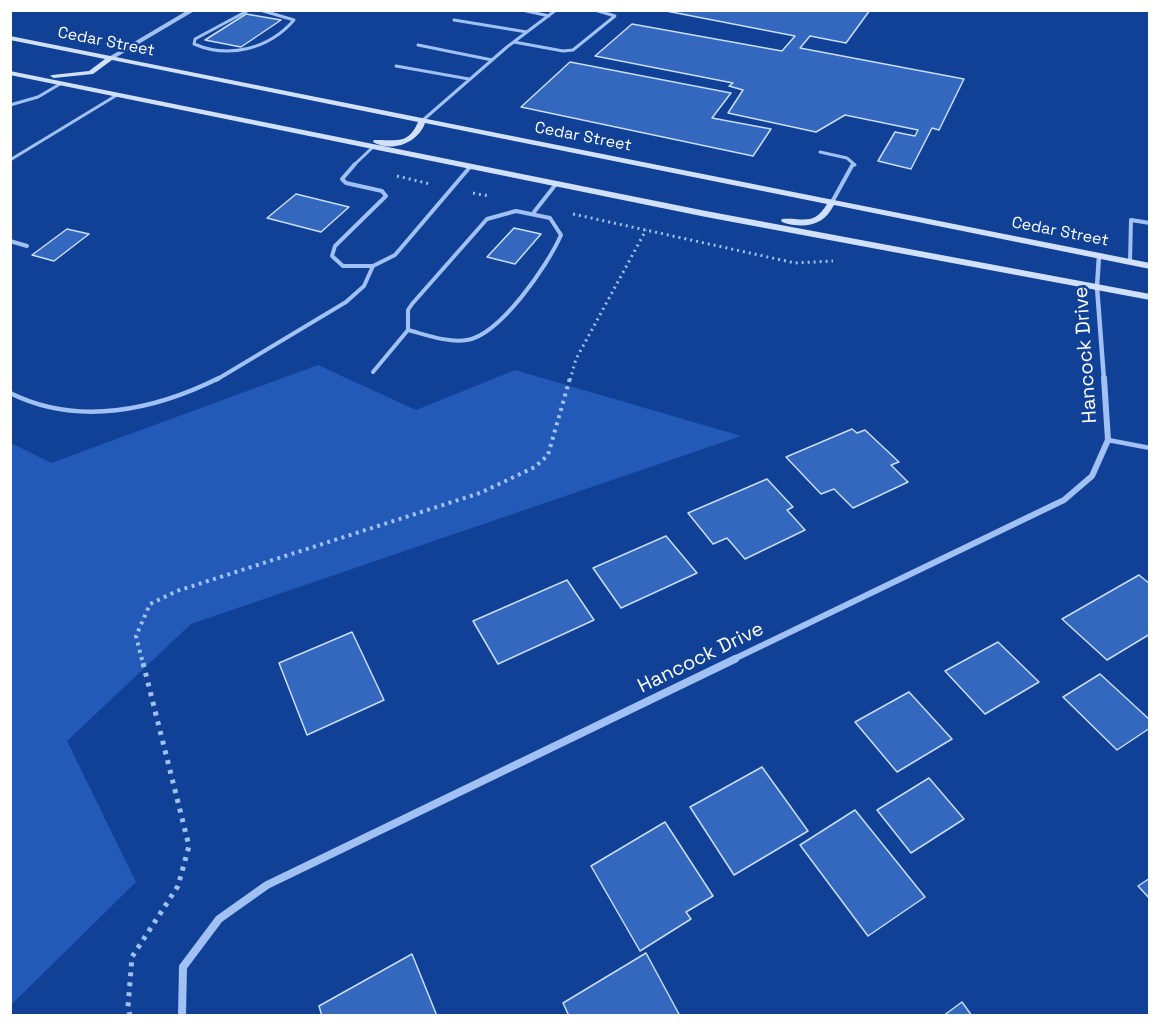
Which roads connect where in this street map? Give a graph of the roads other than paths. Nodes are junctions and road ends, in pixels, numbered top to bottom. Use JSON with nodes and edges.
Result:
{"nodes":[{"id":1,"x":192,"y":10,"type":"edge"},
{"id":2,"x":249,"y":10,"type":"edge"},
{"id":3,"x":260,"y":10,"type":"edge"},
{"id":4,"x":522,"y":10,"type":"edge"},
{"id":5,"x":556,"y":10,"type":"edge"},
{"id":6,"x":595,"y":10,"type":"edge"},
{"id":7,"x":549,"y":16,"type":"junction"},
{"id":8,"x":454,"y":20,"type":"dead end"},
{"id":9,"x":528,"y":32,"type":"junction"},
{"id":10,"x":10,"y":38,"type":"edge"},
{"id":11,"x":514,"y":42,"type":"junction"},
{"id":12,"x":418,"y":45,"type":"dead end"},
{"id":13,"x":111,"y":58,"type":"junction"},
{"id":14,"x":492,"y":60,"type":"junction"},
{"id":15,"x":396,"y":66,"type":"dead end"},
{"id":16,"x":10,"y":73,"type":"edge"},
{"id":17,"x":469,"y":79,"type":"junction"},
{"id":18,"x":60,"y":84,"type":"junction"},
{"id":19,"x":117,"y":95,"type":"junction"},
{"id":20,"x":10,"y":105,"type":"edge"},
{"id":21,"x":423,"y":120,"type":"junction"},
{"id":22,"x":307,"y":135,"type":"junction"},
{"id":23,"x":372,"y":148,"type":"junction"},
{"id":24,"x":820,"y":152,"type":"dead end"},
{"id":25,"x":10,"y":160,"type":"edge"},
{"id":26,"x":470,"y":167,"type":"junction"},
{"id":27,"x":556,"y":184,"type":"junction"},
{"id":28,"x":832,"y":202,"type":"junction"},
{"id":29,"x":534,"y":212,"type":"junction"},
{"id":30,"x":706,"y":213,"type":"junction"},
{"id":31,"x":1149,"y":223,"type":"edge"},
{"id":32,"x":10,"y":241,"type":"edge"},
{"id":33,"x":27,"y":246,"type":"dead end"},
{"id":34,"x":1099,"y":256,"type":"junction"},
{"id":35,"x":1130,"y":262,"type":"junction"},
{"id":36,"x":373,"y":266,"type":"junction"},
{"id":37,"x":1149,"y":266,"type":"edge"},
{"id":38,"x":1097,"y":287,"type":"junction"},
{"id":39,"x":1149,"y":297,"type":"edge"},
{"id":40,"x":408,"y":330,"type":"junction"},
{"id":41,"x":373,"y":372,"type":"dead end"},
{"id":42,"x":10,"y":393,"type":"edge"},
{"id":43,"x":1108,"y":440,"type":"junction"},
{"id":44,"x":1149,"y":448,"type":"edge"},
{"id":45,"x":182,"y":1016,"type":"edge"}],
"edges":[{"from":1,"to":13,"type":"street"},
{"from":2,"to":3,"type":"lane"},
{"from":4,"to":7,"type":"lane"},
{"from":5,"to":7,"type":"lane"},
{"from":6,"to":11,"type":"lane"},
{"from":7,"to":9,"type":"lane"},
{"from":8,"to":9,"type":"lane"},
{"from":9,"to":11,"type":"lane"},
{"from":10,"to":13,"type":"main road","name":"Cedar Street"},
{"from":11,"to":14,"type":"lane"},
{"from":12,"to":14,"type":"lane"},
{"from":13,"to":16,"type":"main road"},
{"from":13,"to":21,"type":"main road","name":"Cedar Street"},
{"from":14,"to":17,"type":"lane"},
{"from":15,"to":17,"type":"lane"},
{"from":16,"to":18,"type":"main road"},
{"from":17,"to":21,"type":"lane"},
{"from":18,"to":19,"type":"main road"},
{"from":18,"to":20,"type":"lane"},
{"from":19,"to":22,"type":"main road"},
{"from":19,"to":25,"type":"lane"},
{"from":21,"to":22,"type":"main road"},
{"from":21,"to":28,"type":"main road","name":"Cedar Street"},
{"from":22,"to":23,"type":"main road"},
{"from":23,"to":26,"type":"main road"},
{"from":23,"to":36,"type":"lane"},
{"from":24,"to":28,"type":"lane"},
{"from":26,"to":27,"type":"main road"},
{"from":26,"to":36,"type":"lane"},
{"from":27,"to":29,"type":"lane"},
{"from":27,"to":30,"type":"main road"},
{"from":28,"to":30,"type":"main road"},
{"from":28,"to":34,"type":"main road","name":"Cedar Street"},
{"from":29,"to":40,"type":"lane"},
{"from":29,"to":40,"type":"lane"},
{"from":30,"to":38,"type":"main road"},
{"from":31,"to":35,"type":"lane"},
{"from":32,"to":33,"type":"lane"},
{"from":34,"to":35,"type":"main road","name":"Cedar Street"},
{"from":34,"to":38,"type":"street","name":"Hancock Drive"},
{"from":35,"to":37,"type":"main road","name":"Cedar Street"},
{"from":36,"to":42,"type":"lane"},
{"from":38,"to":39,"type":"main road"},
{"from":38,"to":43,"type":"street","name":"Hancock Drive"},
{"from":40,"to":41,"type":"lane"},
{"from":43,"to":44,"type":"lane"},
{"from":43,"to":45,"type":"street","name":"Hancock Drive"}]}
